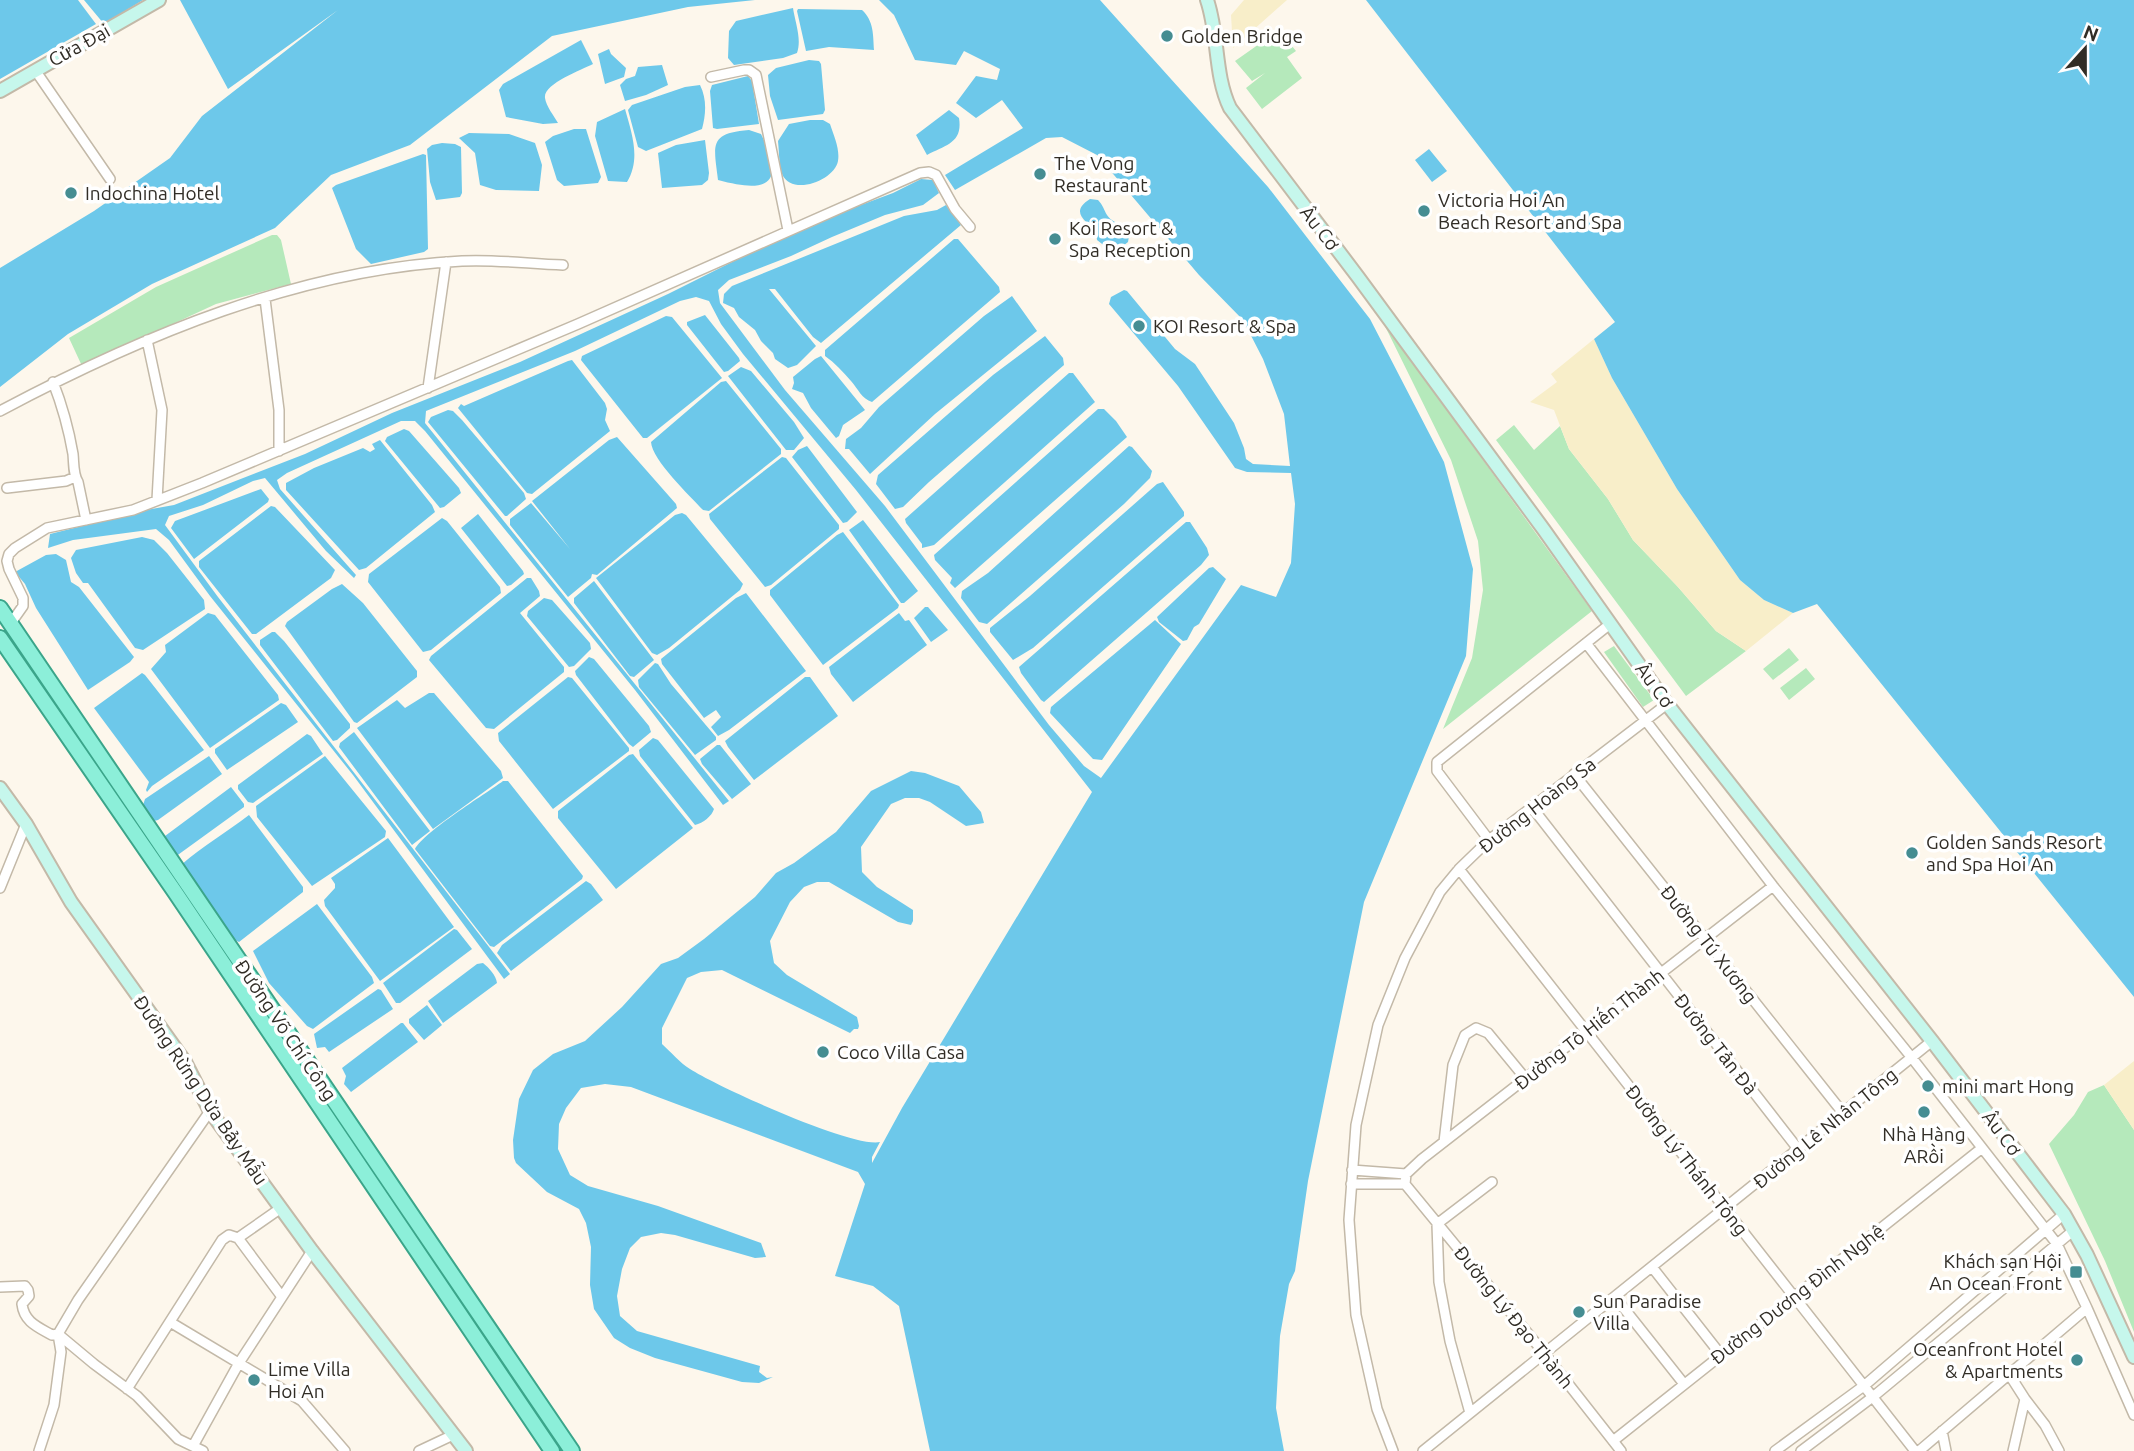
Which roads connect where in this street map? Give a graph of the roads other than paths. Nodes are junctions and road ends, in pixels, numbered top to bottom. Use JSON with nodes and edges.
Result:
{"nodes":[{"id":1,"x":159,"y":0,"type":"edge"},
{"id":2,"x":1207,"y":0,"type":"edge"},
{"id":3,"x":35,"y":70,"type":"junction"},
{"id":4,"x":710,"y":77,"type":"dead end"},
{"id":5,"x":0,"y":91,"type":"edge"},
{"id":6,"x":110,"y":179,"type":"dead end"},
{"id":7,"x":970,"y":227,"type":"dead end"},
{"id":8,"x":788,"y":230,"type":"junction"},
{"id":9,"x":446,"y":262,"type":"junction"},
{"id":10,"x":563,"y":265,"type":"dead end"},
{"id":11,"x":265,"y":299,"type":"junction"},
{"id":12,"x":147,"y":340,"type":"junction"},
{"id":13,"x":53,"y":382,"type":"junction"},
{"id":14,"x":428,"y":388,"type":"junction"},
{"id":15,"x":0,"y":411,"type":"edge"},
{"id":16,"x":279,"y":451,"type":"junction"},
{"id":17,"x":75,"y":477,"type":"junction"},
{"id":18,"x":7,"y":488,"type":"dead end"},
{"id":19,"x":156,"y":500,"type":"junction"},
{"id":20,"x":86,"y":520,"type":"junction"},
{"id":21,"x":5,"y":555,"type":"edge"},
{"id":22,"x":0,"y":608,"type":"edge"},
{"id":23,"x":1610,"y":624,"type":"junction"},
{"id":24,"x":5,"y":626,"type":"edge"},
{"id":25,"x":0,"y":638,"type":"edge"},
{"id":26,"x":1586,"y":643,"type":"junction"},
{"id":27,"x":1667,"y":704,"type":"junction"},
{"id":28,"x":1645,"y":719,"type":"junction"},
{"id":29,"x":1574,"y":774,"type":"junction"},
{"id":30,"x":0,"y":788,"type":"edge"},
{"id":31,"x":1531,"y":806,"type":"junction"},
{"id":32,"x":26,"y":824,"type":"junction"},
{"id":33,"x":1489,"y":840,"type":"junction"},
{"id":34,"x":1459,"y":869,"type":"junction"},
{"id":35,"x":1773,"y":887,"type":"junction"},
{"id":36,"x":0,"y":888,"type":"edge"},
{"id":37,"x":1704,"y":938,"type":"junction"},
{"id":38,"x":1661,"y":973,"type":"junction"},
{"id":39,"x":1585,"y":1031,"type":"junction"},
{"id":40,"x":1932,"y":1041,"type":"junction"},
{"id":41,"x":1912,"y":1058,"type":"junction"},
{"id":42,"x":1525,"y":1078,"type":"junction"},
{"id":43,"x":210,"y":1111,"type":"junction"},
{"id":44,"x":1843,"y":1113,"type":"junction"},
{"id":45,"x":1444,"y":1142,"type":"junction"},
{"id":46,"x":364,"y":1146,"type":"junction"},
{"id":47,"x":1982,"y":1148,"type":"junction"},
{"id":48,"x":1798,"y":1149,"type":"junction"},
{"id":49,"x":351,"y":1154,"type":"junction"},
{"id":50,"x":1352,"y":1170,"type":"junction"},
{"id":51,"x":1406,"y":1179,"type":"junction"},
{"id":52,"x":1492,"y":1182,"type":"dead end"},
{"id":53,"x":1352,"y":1184,"type":"junction"},
{"id":54,"x":281,"y":1208,"type":"junction"},
{"id":55,"x":1724,"y":1208,"type":"junction"},
{"id":56,"x":2064,"y":1214,"type":"junction"},
{"id":57,"x":1437,"y":1224,"type":"junction"},
{"id":58,"x":2074,"y":1230,"type":"junction"},
{"id":59,"x":2046,"y":1231,"type":"junction"},
{"id":60,"x":238,"y":1238,"type":"junction"},
{"id":61,"x":2057,"y":1244,"type":"junction"},
{"id":62,"x":312,"y":1251,"type":"junction"},
{"id":63,"x":1652,"y":1267,"type":"junction"},
{"id":64,"x":0,"y":1287,"type":"edge"},
{"id":65,"x":1795,"y":1296,"type":"junction"},
{"id":66,"x":282,"y":1297,"type":"junction"},
{"id":67,"x":1615,"y":1297,"type":"junction"},
{"id":68,"x":2087,"y":1308,"type":"junction"},
{"id":69,"x":170,"y":1322,"type":"junction"},
{"id":70,"x":58,"y":1334,"type":"junction"},
{"id":71,"x":1545,"y":1353,"type":"junction"},
{"id":72,"x":1721,"y":1355,"type":"junction"},
{"id":73,"x":2134,"y":1357,"type":"edge"},
{"id":74,"x":239,"y":1363,"type":"junction"},
{"id":75,"x":2010,"y":1374,"type":"junction"},
{"id":76,"x":1684,"y":1384,"type":"junction"},
{"id":77,"x":1865,"y":1385,"type":"junction"},
{"id":78,"x":127,"y":1389,"type":"junction"},
{"id":79,"x":1874,"y":1396,"type":"junction"},
{"id":80,"x":2025,"y":1399,"type":"junction"},
{"id":81,"x":1470,"y":1413,"type":"junction"},
{"id":82,"x":2134,"y":1415,"type":"edge"},
{"id":83,"x":1942,"y":1431,"type":"junction"},
{"id":84,"x":453,"y":1435,"type":"junction"},
{"id":85,"x":1612,"y":1441,"type":"junction"},
{"id":86,"x":193,"y":1446,"type":"junction"},
{"id":87,"x":39,"y":1451,"type":"edge"},
{"id":88,"x":203,"y":1451,"type":"edge"},
{"id":89,"x":345,"y":1451,"type":"edge"},
{"id":90,"x":419,"y":1451,"type":"edge"},
{"id":91,"x":466,"y":1451,"type":"edge"},
{"id":92,"x":552,"y":1451,"type":"edge"},
{"id":93,"x":572,"y":1451,"type":"edge"},
{"id":94,"x":1393,"y":1451,"type":"edge"},
{"id":95,"x":1423,"y":1451,"type":"edge"},
{"id":96,"x":1620,"y":1451,"type":"edge"},
{"id":97,"x":1774,"y":1451,"type":"edge"},
{"id":98,"x":1801,"y":1451,"type":"edge"},
{"id":99,"x":1917,"y":1451,"type":"edge"},
{"id":100,"x":1946,"y":1451,"type":"edge"},
{"id":101,"x":2013,"y":1451,"type":"edge"},
{"id":102,"x":2059,"y":1451,"type":"edge"}],
"edges":[{"from":1,"to":3,"type":"main road","name":"Cửa Đại"},
{"from":2,"to":23,"type":"main road","name":"Âu Cơ"},
{"from":3,"to":5,"type":"main road","name":"Cửa Đại"},
{"from":3,"to":6,"type":"street"},
{"from":4,"to":8,"type":"street"},
{"from":7,"to":8,"type":"street"},
{"from":8,"to":14,"type":"street"},
{"from":9,"to":10,"type":"street"},
{"from":9,"to":11,"type":"street"},
{"from":9,"to":14,"type":"street"},
{"from":11,"to":12,"type":"street"},
{"from":11,"to":16,"type":"street"},
{"from":12,"to":13,"type":"street"},
{"from":12,"to":19,"type":"street"},
{"from":13,"to":15,"type":"street"},
{"from":13,"to":17,"type":"street"},
{"from":14,"to":16,"type":"street"},
{"from":16,"to":19,"type":"street"},
{"from":17,"to":18,"type":"street"},
{"from":17,"to":20,"type":"street"},
{"from":19,"to":20,"type":"street"},
{"from":20,"to":21,"type":"street"},
{"from":21,"to":24,"type":"street"},
{"from":22,"to":24,"type":"main road","name":"Đường Võ Chí Công"},
{"from":23,"to":26,"type":"street"},
{"from":23,"to":27,"type":"main road","name":"Âu Cơ"},
{"from":24,"to":46,"type":"main road","name":"Đường Võ Chí Công"},
{"from":25,"to":49,"type":"main road","name":"Đường Võ Chí Công"},
{"from":26,"to":28,"type":"street"},
{"from":26,"to":33,"type":"street"},
{"from":27,"to":28,"type":"street","name":"Đường Hoàng Sa"},
{"from":27,"to":40,"type":"main road","name":"Âu Cơ"},
{"from":28,"to":29,"type":"street","name":"Đường Hoàng Sa"},
{"from":28,"to":35,"type":"street"},
{"from":29,"to":31,"type":"street","name":"Đường Hoàng Sa"},
{"from":29,"to":37,"type":"street","name":"Đường Tú Xương"},
{"from":30,"to":32,"type":"main road","name":"Đường Rừng Dừa Bảy Mẫu"},
{"from":31,"to":33,"type":"street","name":"Đường Hoàng Sa"},
{"from":31,"to":38,"type":"street","name":"Đường Tản Đà"},
{"from":32,"to":36,"type":"street"},
{"from":32,"to":43,"type":"main road","name":"Đường Rừng Dừa Bảy Mẫu"},
{"from":33,"to":34,"type":"street","name":"Đường Hoàng Sa"},
{"from":34,"to":39,"type":"street","name":"Đường Lý Thánh Tông"},
{"from":34,"to":50,"type":"street","name":"Đường Hoàng Sa"},
{"from":35,"to":37,"type":"street","name":"Đường Tô Hiến Thành"},
{"from":35,"to":41,"type":"street"},
{"from":37,"to":38,"type":"street","name":"Đường Tô Hiến Thành"},
{"from":37,"to":44,"type":"street","name":"Đường Tú Xương"},
{"from":38,"to":39,"type":"street","name":"Đường Tô Hiến Thành"},
{"from":38,"to":48,"type":"street","name":"Đường Tản Đà"},
{"from":39,"to":42,"type":"street","name":"Đường Tô Hiến Thành"},
{"from":39,"to":55,"type":"street","name":"Đường Lý Thánh Tông"},
{"from":40,"to":41,"type":"street","name":"Đường Lê Nhân Tông"},
{"from":40,"to":56,"type":"main road","name":"Âu Cơ"},
{"from":41,"to":44,"type":"street","name":"Đường Lê Nhân Tông"},
{"from":41,"to":47,"type":"street"},
{"from":42,"to":45,"type":"street","name":"Đường Tô Hiến Thành"},
{"from":42,"to":45,"type":"street"},
{"from":43,"to":54,"type":"main road","name":"Đường Rừng Dừa Bảy Mẫu"},
{"from":43,"to":70,"type":"street"},
{"from":44,"to":48,"type":"street","name":"Đường Lê Nhân Tông"},
{"from":45,"to":51,"type":"street","name":"Đường Tô Hiến Thành"},
{"from":46,"to":49,"type":"main road"},
{"from":46,"to":93,"type":"main road","name":"Đường Võ Chí Công"},
{"from":47,"to":59,"type":"street"},
{"from":47,"to":65,"type":"street","name":"Đường Dương Đình Nghệ"},
{"from":48,"to":55,"type":"street","name":"Đường Lê Nhân Tông"},
{"from":49,"to":92,"type":"main road","name":"Đường Võ Chí Công"},
{"from":50,"to":51,"type":"street"},
{"from":50,"to":53,"type":"street","name":"Đường Hoàng Sa"},
{"from":51,"to":53,"type":"street"},
{"from":51,"to":57,"type":"street","name":"Đường Lý Đạo Thành"},
{"from":52,"to":57,"type":"street"},
{"from":53,"to":94,"type":"street","name":"Đường Hoàng Sa"},
{"from":54,"to":60,"type":"street"},
{"from":54,"to":62,"type":"main road","name":"Đường Rừng Dừa Bảy Mẫu"},
{"from":55,"to":63,"type":"street","name":"Đường Lê Nhân Tông"},
{"from":55,"to":65,"type":"street","name":"Đường Lý Thánh Tông"},
{"from":56,"to":58,"type":"main road","name":"Âu Cơ"},
{"from":56,"to":59,"type":"street"},
{"from":57,"to":71,"type":"street","name":"Đường Lý Đạo Thành"},
{"from":57,"to":81,"type":"street"},
{"from":58,"to":61,"type":"street"},
{"from":58,"to":73,"type":"main road","name":"Âu Cơ"},
{"from":59,"to":61,"type":"street"},
{"from":59,"to":77,"type":"street"},
{"from":60,"to":66,"type":"street"},
{"from":60,"to":69,"type":"street"},
{"from":61,"to":68,"type":"street"},
{"from":61,"to":79,"type":"street"},
{"from":62,"to":66,"type":"street"},
{"from":62,"to":84,"type":"main road","name":"Đường Rừng Dừa Bảy Mẫu"},
{"from":63,"to":67,"type":"street","name":"Đường Lê Nhân Tông"},
{"from":63,"to":72,"type":"street"},
{"from":64,"to":70,"type":"street"},
{"from":65,"to":72,"type":"street","name":"Đường Dương Đình Nghệ"},
{"from":65,"to":77,"type":"street","name":"Đường Lý Thánh Tông"},
{"from":66,"to":74,"type":"street"},
{"from":67,"to":71,"type":"street","name":"Đường Lê Nhân Tông"},
{"from":67,"to":76,"type":"street"},
{"from":68,"to":75,"type":"street"},
{"from":68,"to":82,"type":"street"},
{"from":69,"to":74,"type":"street"},
{"from":69,"to":78,"type":"street"},
{"from":70,"to":78,"type":"street"},
{"from":70,"to":87,"type":"street"},
{"from":71,"to":81,"type":"street","name":"Đường Lê Nhân Tông"},
{"from":71,"to":85,"type":"street","name":"Đường Lý Đạo Thành"},
{"from":72,"to":76,"type":"street","name":"Đường Dương Đình Nghệ"},
{"from":74,"to":86,"type":"street"},
{"from":74,"to":89,"type":"street"},
{"from":75,"to":80,"type":"street"},
{"from":75,"to":83,"type":"street"},
{"from":76,"to":85,"type":"street","name":"Đường Dương Đình Nghệ"},
{"from":77,"to":79,"type":"street","name":"Đường Lý Thánh Tông"},
{"from":77,"to":97,"type":"street"},
{"from":78,"to":86,"type":"street"},
{"from":79,"to":98,"type":"street"},
{"from":79,"to":99,"type":"street","name":"Đường Lý Thánh Tông"},
{"from":80,"to":101,"type":"street"},
{"from":80,"to":102,"type":"street"},
{"from":81,"to":95,"type":"street","name":"Đường Lê Nhân Tông"},
{"from":83,"to":99,"type":"street"},
{"from":83,"to":100,"type":"street"},
{"from":84,"to":90,"type":"street"},
{"from":84,"to":91,"type":"main road","name":"Đường Rừng Dừa Bảy Mẫu"},
{"from":85,"to":96,"type":"street","name":"Đường Lý Đạo Thành"},
{"from":86,"to":88,"type":"street"}]}
